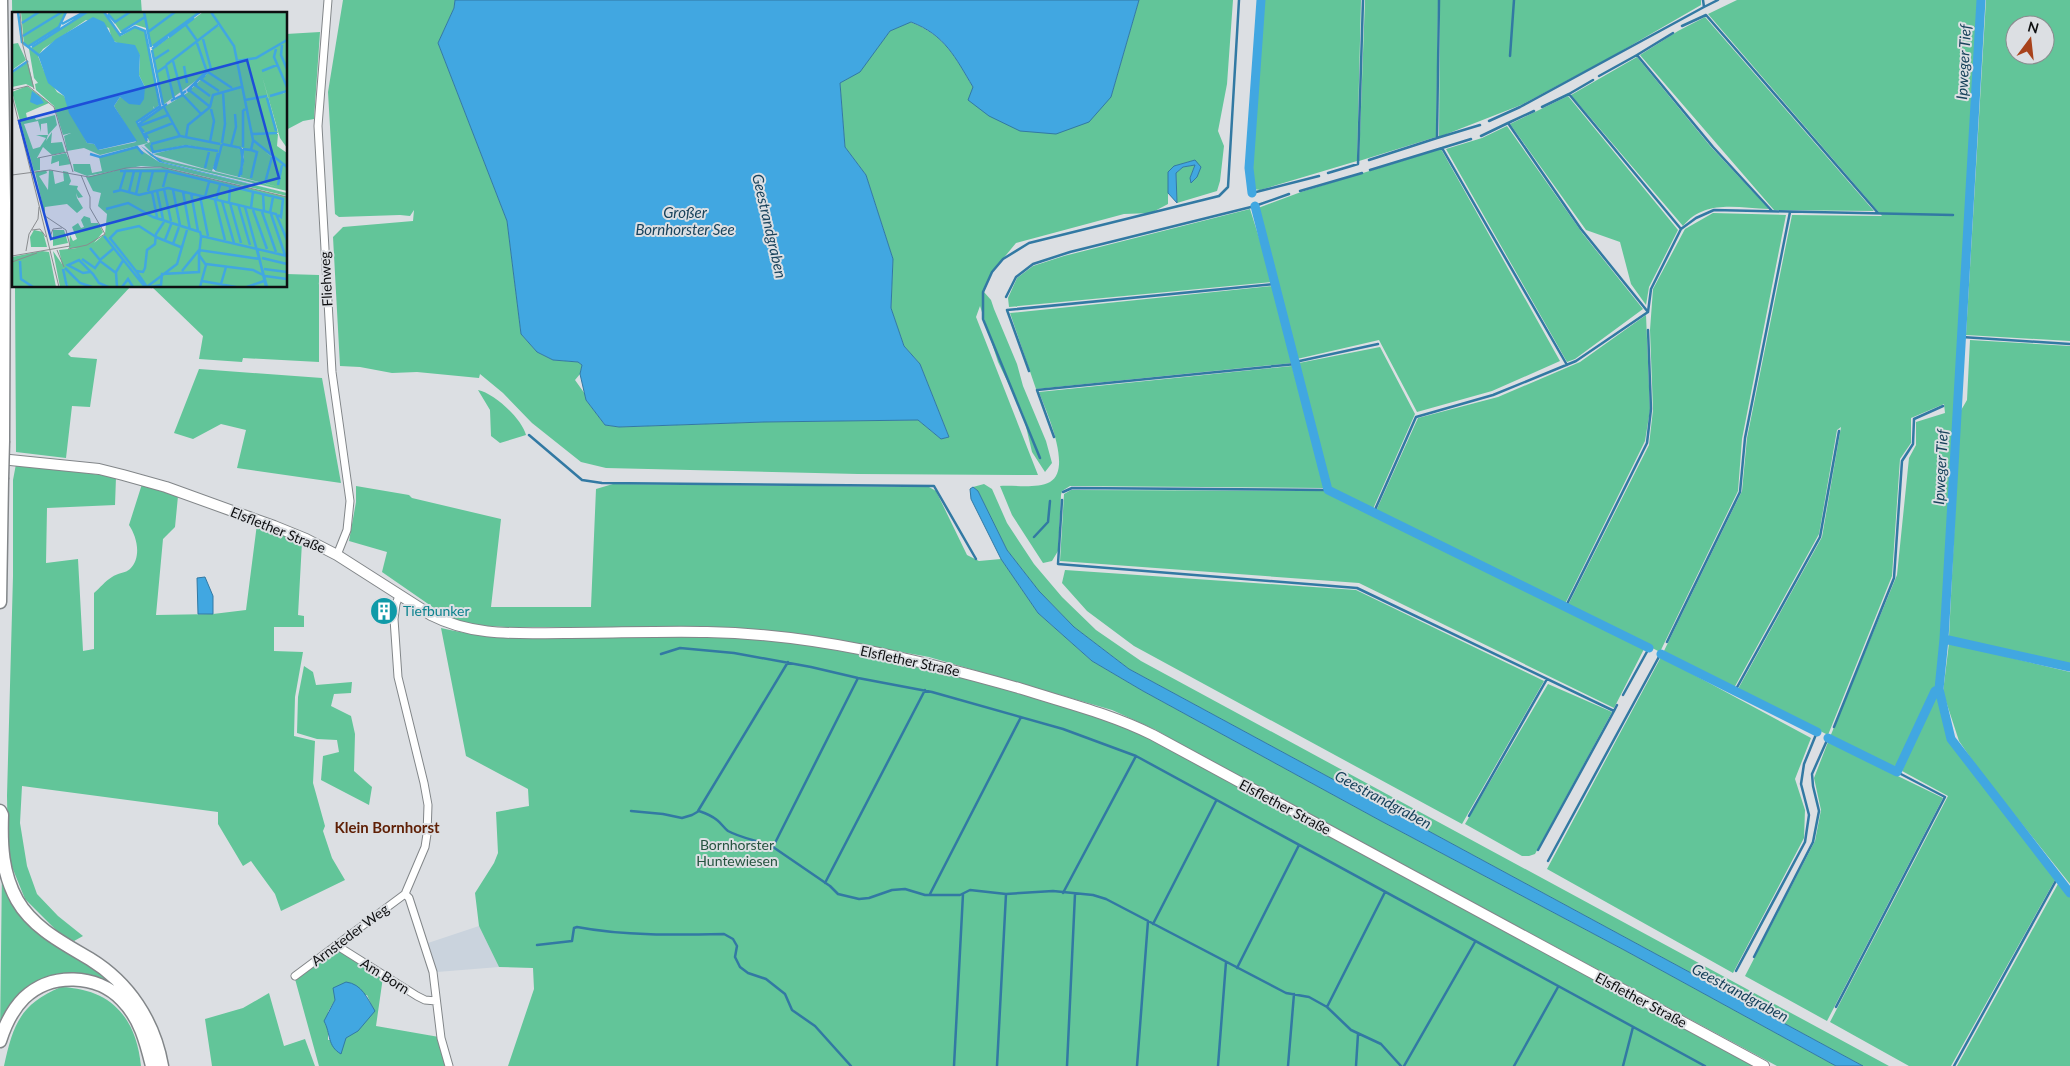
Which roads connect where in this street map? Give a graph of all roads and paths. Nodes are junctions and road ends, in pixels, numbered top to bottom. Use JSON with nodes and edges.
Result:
{"nodes":[{"id":1,"x":1,"y":0,"type":"edge"},
{"id":2,"x":328,"y":0,"type":"edge"},
{"id":3,"x":0,"y":459,"type":"edge"},
{"id":4,"x":336,"y":555,"type":"junction"},
{"id":5,"x":400,"y":596,"type":"junction"},
{"id":6,"x":0,"y":602,"type":"edge"},
{"id":7,"x":0,"y":811,"type":"edge"},
{"id":8,"x":405,"y":894,"type":"junction"},
{"id":9,"x":336,"y":945,"type":"junction"},
{"id":10,"x":295,"y":976,"type":"dead end"},
{"id":11,"x":436,"y":1001,"type":"junction"},
{"id":12,"x":0,"y":1041,"type":"edge"},
{"id":13,"x":152,"y":1066,"type":"edge"},
{"id":14,"x":162,"y":1066,"type":"edge"},
{"id":15,"x":449,"y":1066,"type":"edge"},
{"id":16,"x":1764,"y":1066,"type":"edge"}],
"edges":[{"from":1,"to":6,"type":"highway","bridge":true},
{"from":2,"to":4,"type":"street","name":"Fliehweg"},
{"from":3,"to":4,"type":"main road","name":"Elsflether Straße"},
{"from":4,"to":5,"type":"main road","name":"Elsflether Straße"},
{"from":5,"to":8,"type":"street"},
{"from":5,"to":16,"type":"main road","name":"Elsflether Straße"},
{"from":7,"to":14,"type":"highway"},
{"from":8,"to":9,"type":"street","name":"Arnsteder Weg"},
{"from":8,"to":11,"type":"street"},
{"from":9,"to":10,"type":"street","name":"Arnsteder Weg"},
{"from":9,"to":11,"type":"street","name":"Am Born"},
{"from":11,"to":15,"type":"street"},
{"from":12,"to":13,"type":"highway"}]}
